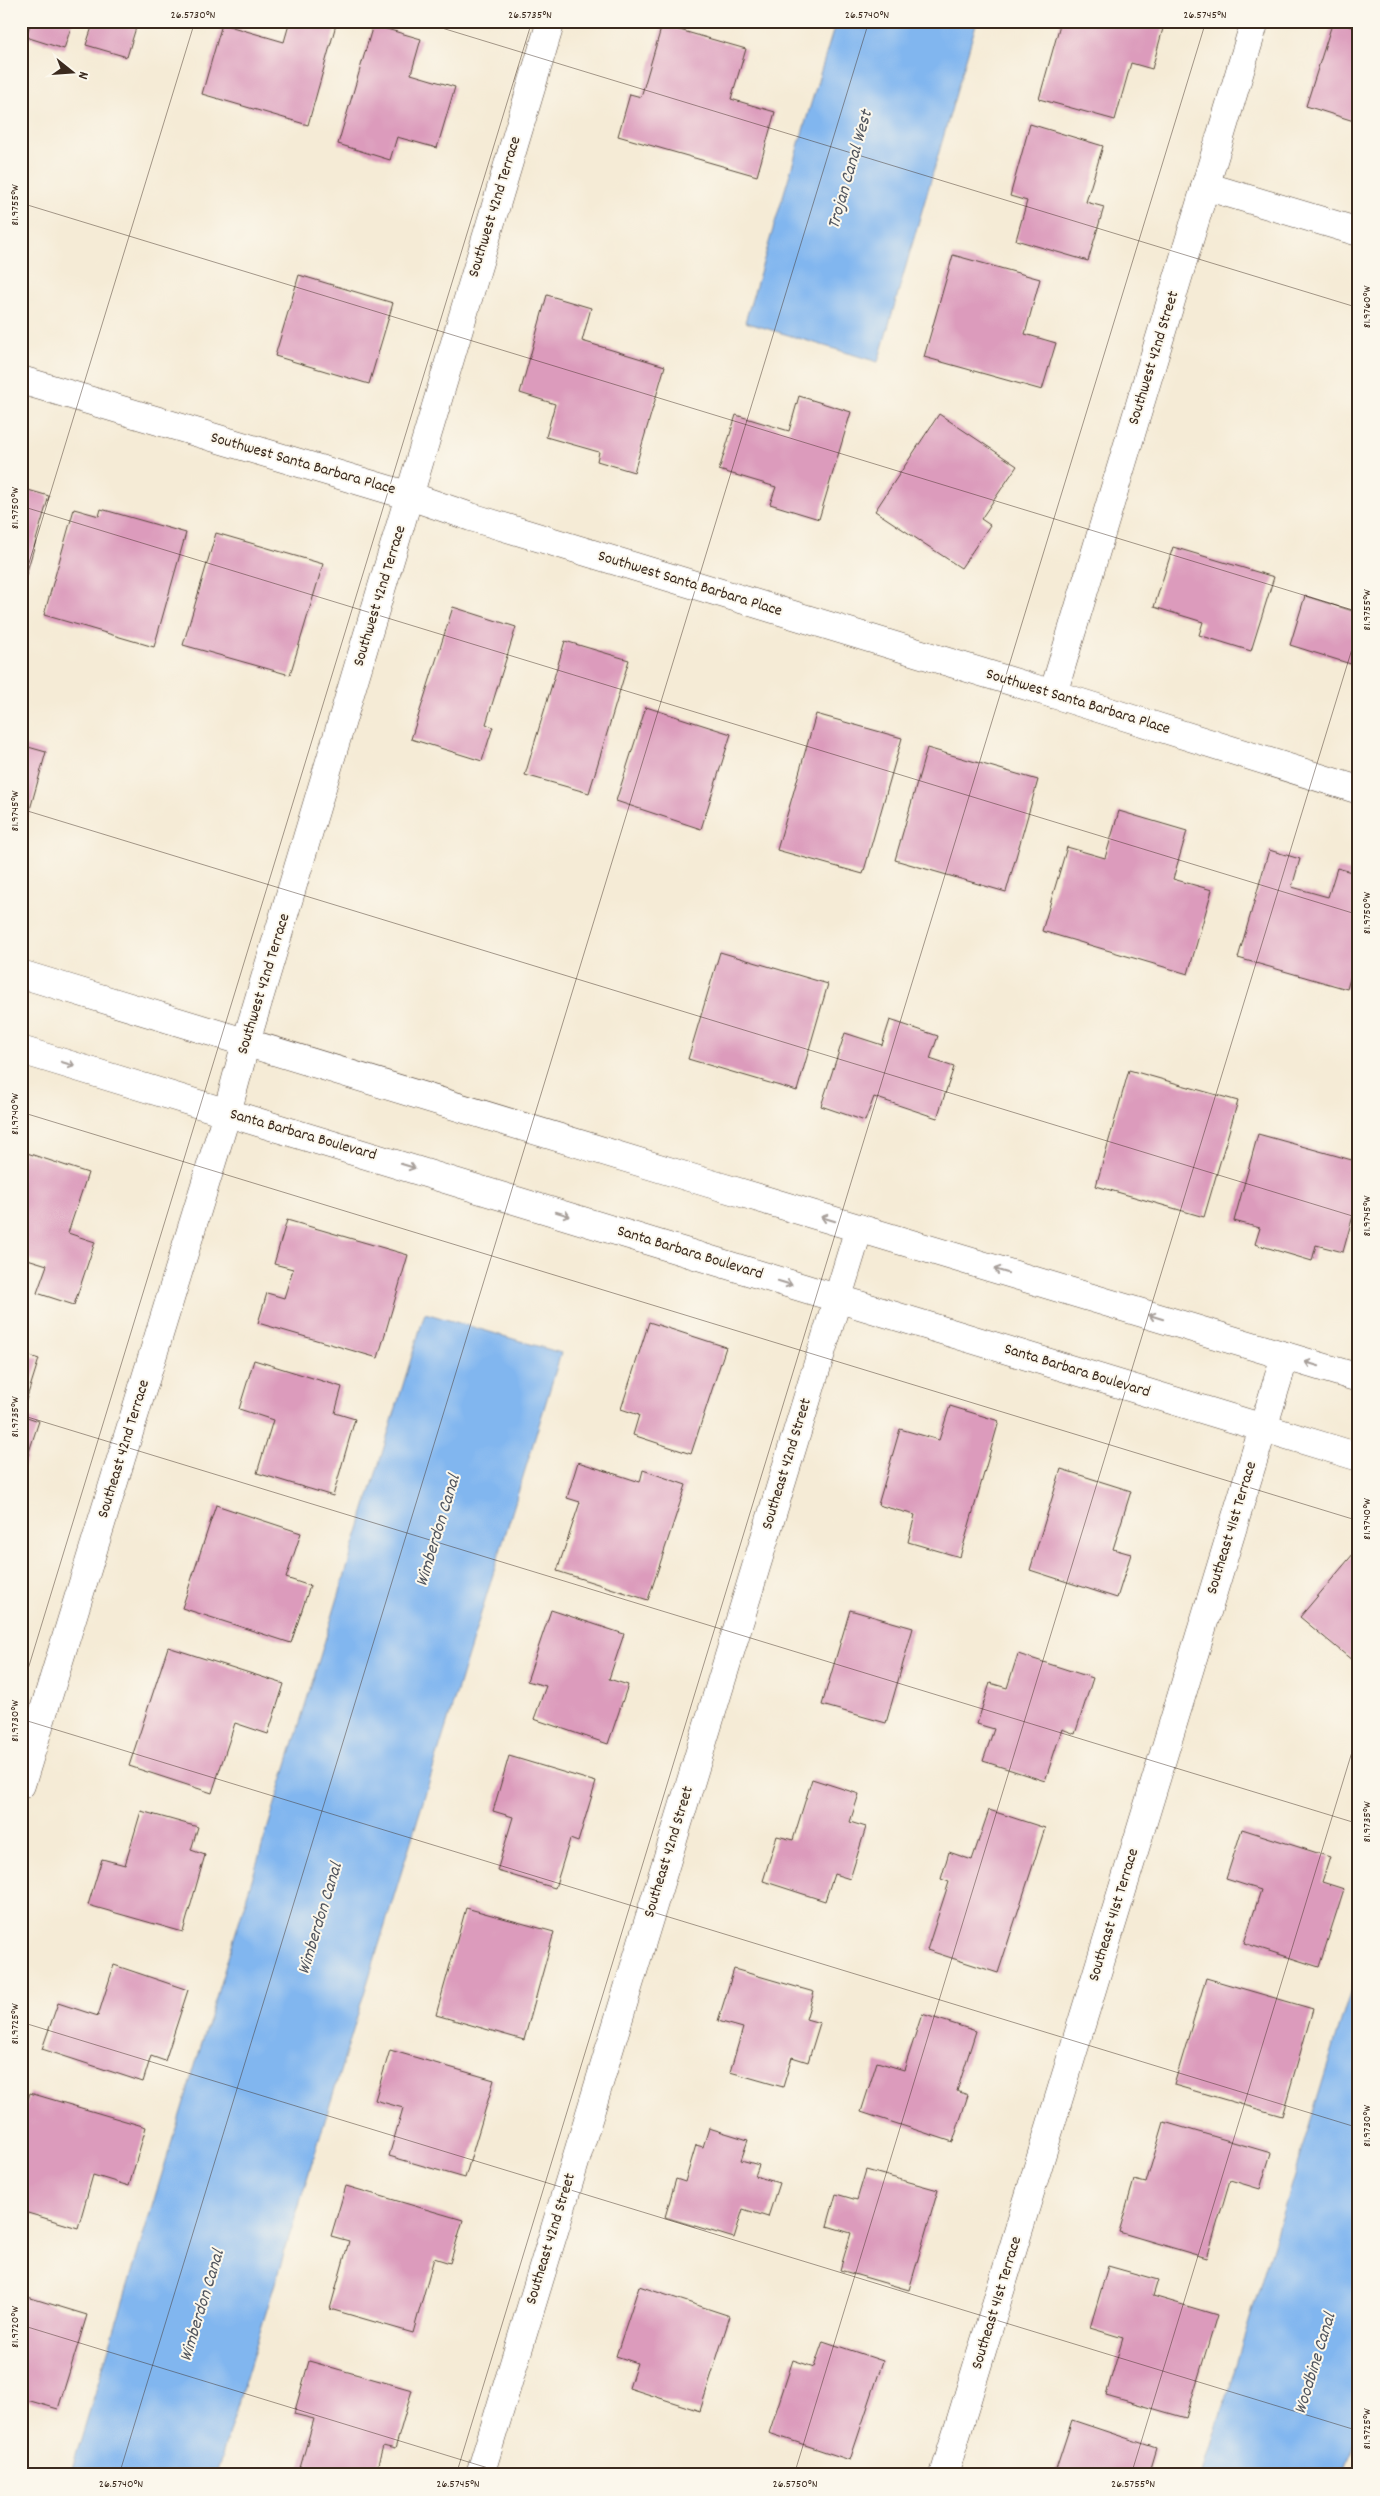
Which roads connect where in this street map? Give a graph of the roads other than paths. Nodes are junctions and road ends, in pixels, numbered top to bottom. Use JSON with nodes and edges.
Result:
{"nodes":[{"id":1,"x":551,"y":21,"type":"edge"},
{"id":2,"x":1255,"y":21,"type":"edge"},
{"id":3,"x":1205,"y":186,"type":"junction"},
{"id":4,"x":1359,"y":232,"type":"edge"},
{"id":5,"x":21,"y":380,"type":"edge"},
{"id":6,"x":410,"y":496,"type":"junction"},
{"id":7,"x":1053,"y":694,"type":"junction"},
{"id":8,"x":1359,"y":790,"type":"edge"},
{"id":9,"x":21,"y":974,"type":"edge"},
{"id":10,"x":246,"y":1042,"type":"junction"},
{"id":11,"x":21,"y":1050,"type":"edge"},
{"id":12,"x":227,"y":1113,"type":"junction"},
{"id":13,"x":859,"y":1228,"type":"junction"},
{"id":14,"x":838,"y":1299,"type":"junction"},
{"id":15,"x":1285,"y":1356,"type":"junction"},
{"id":16,"x":1359,"y":1378,"type":"edge"},
{"id":17,"x":1263,"y":1428,"type":"junction"},
{"id":18,"x":1359,"y":1457,"type":"edge"},
{"id":19,"x":21,"y":1785,"type":"edge"},
{"id":20,"x":480,"y":2475,"type":"edge"},
{"id":21,"x":944,"y":2475,"type":"edge"}],
"edges":[{"from":1,"to":6,"type":"street","name":"Southwest 42nd Terrace"},
{"from":2,"to":3,"type":"street","name":"Southwest 42nd Street"},
{"from":3,"to":4,"type":"street"},
{"from":3,"to":7,"type":"street","name":"Southwest 42nd Street"},
{"from":5,"to":6,"type":"street","name":"Southwest Santa Barbara Place"},
{"from":6,"to":7,"type":"street","name":"Southwest Santa Barbara Place"},
{"from":6,"to":10,"type":"street","name":"Southwest 42nd Terrace"},
{"from":7,"to":8,"type":"street","name":"Southwest Santa Barbara Place"},
{"from":9,"to":10,"type":"street"},
{"from":10,"to":12,"type":"street","name":"Southwest 42nd Terrace"},
{"from":13,"to":10,"type":"street","one_way":true},
{"from":11,"to":12,"type":"street","name":"Santa Barbara Boulevard","one_way":true},
{"from":12,"to":14,"type":"street","name":"Santa Barbara Boulevard","one_way":true},
{"from":12,"to":19,"type":"street","name":"Southeast 42nd Terrace"},
{"from":13,"to":14,"type":"street","name":"Southeast 42nd Street"},
{"from":15,"to":13,"type":"street","one_way":true},
{"from":14,"to":17,"type":"street","name":"Santa Barbara Boulevard"},
{"from":14,"to":20,"type":"street","name":"Southeast 42nd Street"},
{"from":16,"to":15,"type":"street","one_way":true},
{"from":15,"to":17,"type":"street","name":"Southeast 41st Terrace"},
{"from":17,"to":18,"type":"street","name":"Santa Barbara Boulevard"},
{"from":17,"to":21,"type":"street","name":"Southeast 41st Terrace"}]}
